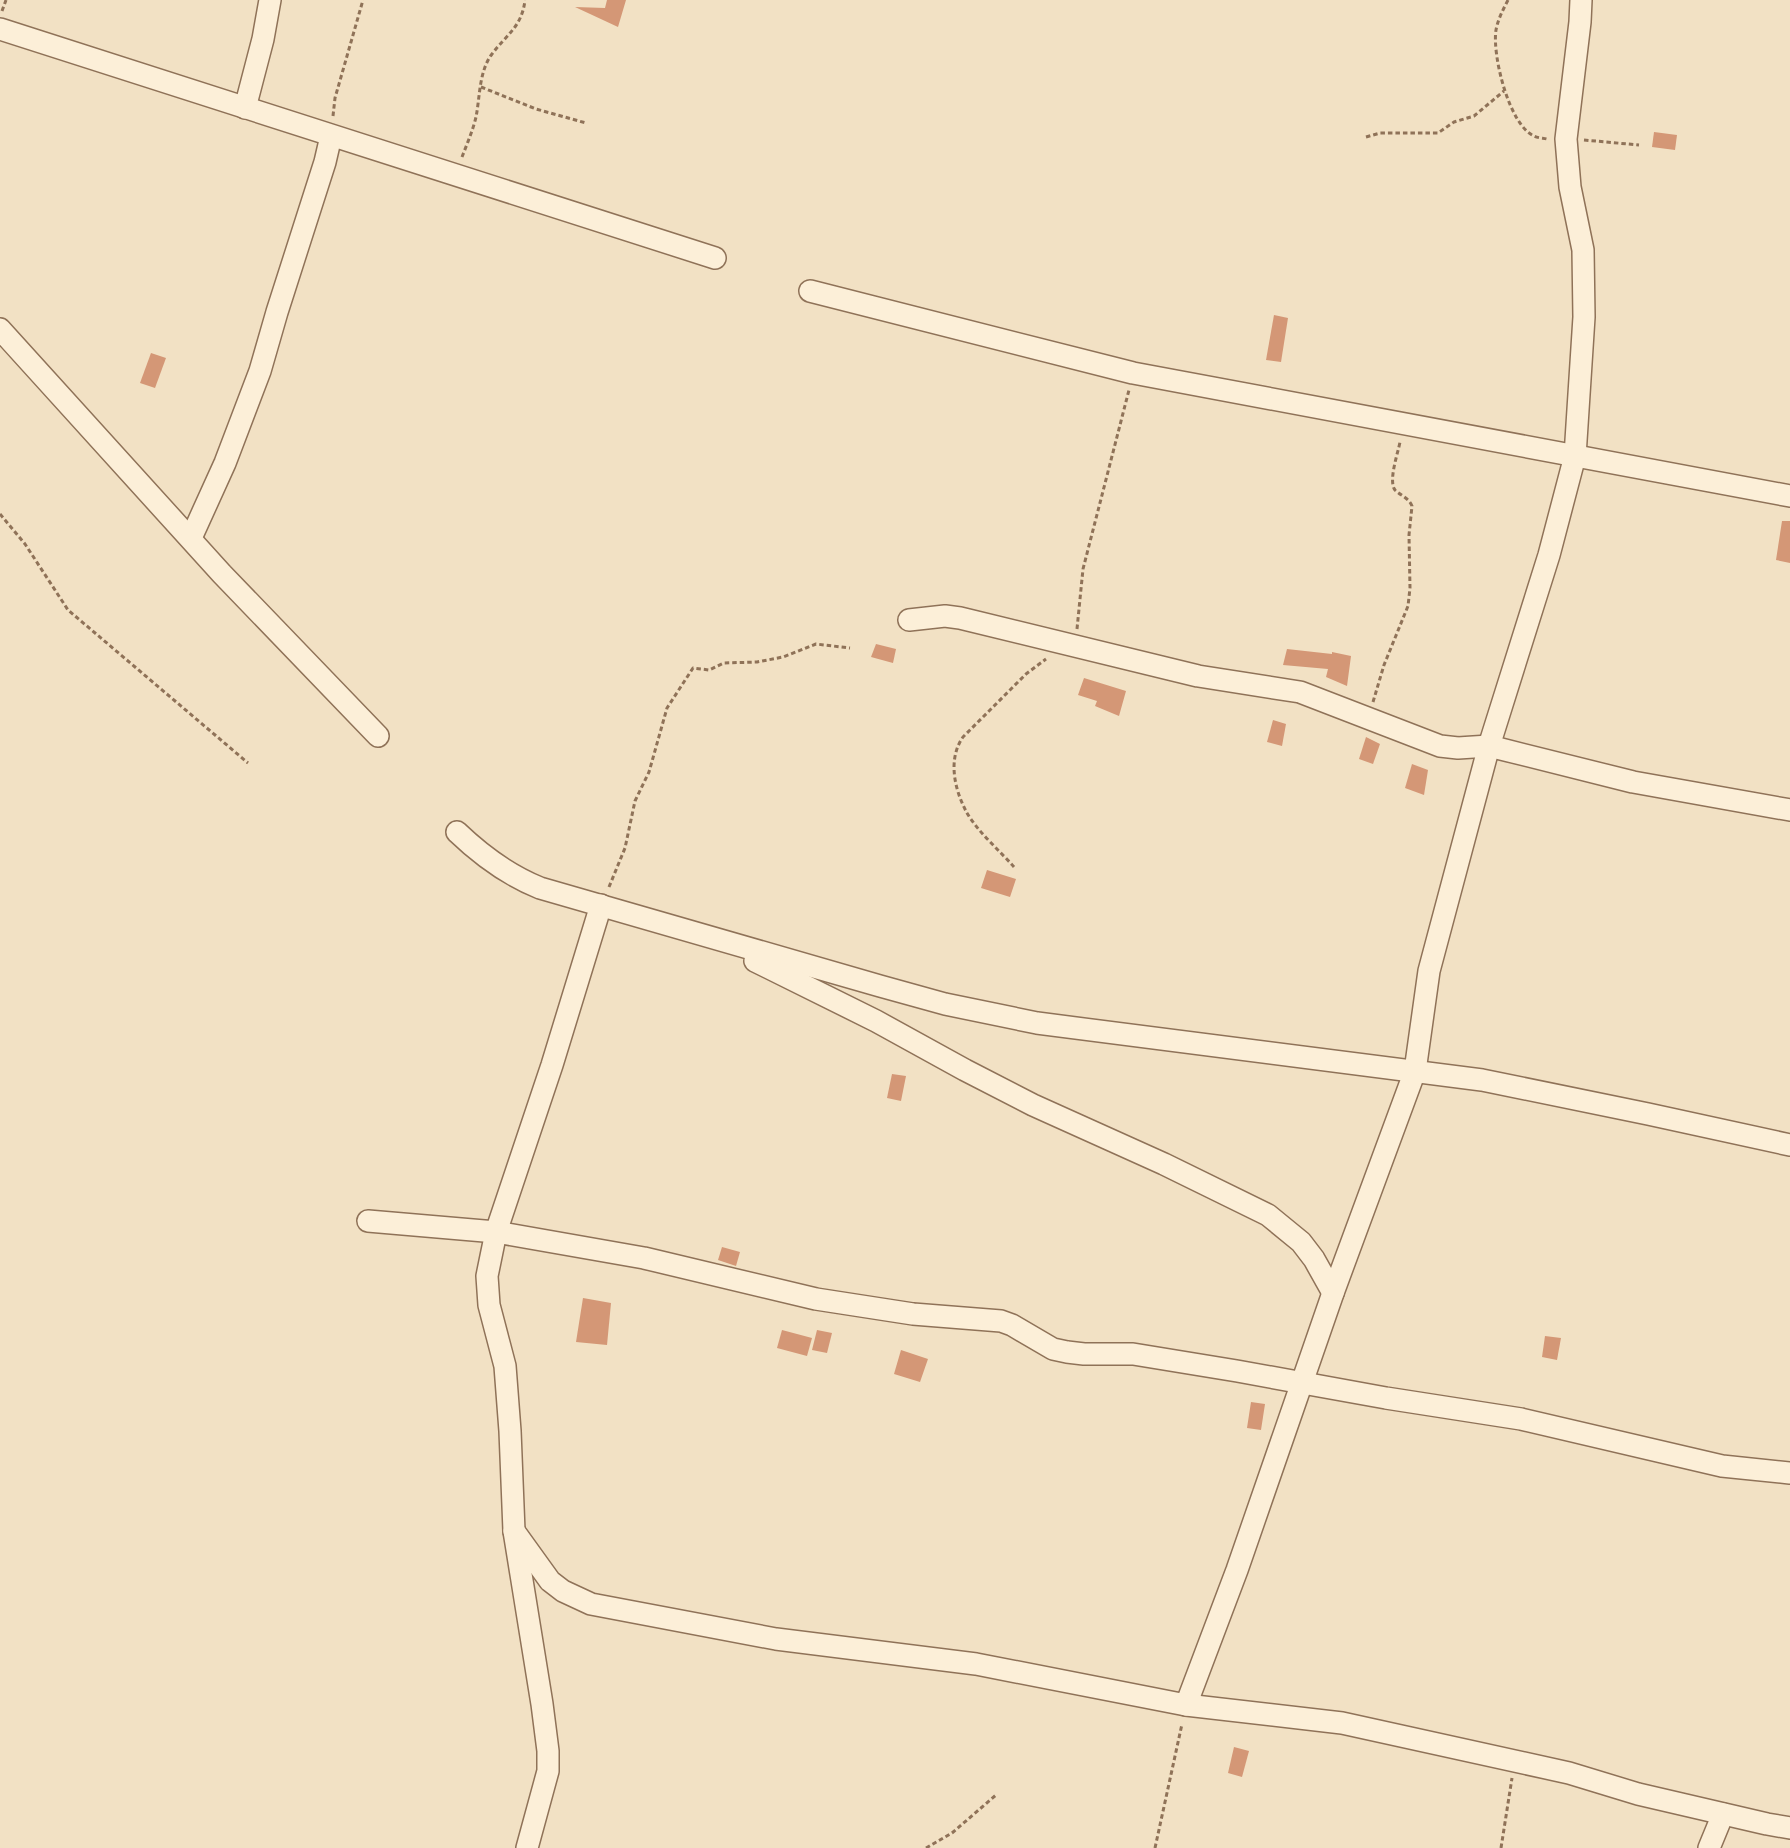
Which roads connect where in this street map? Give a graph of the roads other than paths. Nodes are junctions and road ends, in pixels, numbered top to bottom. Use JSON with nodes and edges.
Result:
{"nodes":[{"id":1,"x":270,"y":0,"type":"edge"},
{"id":2,"x":1581,"y":0,"type":"edge"},
{"id":3,"x":0,"y":29,"type":"edge"},
{"id":4,"x":245,"y":108,"type":"junction"},
{"id":5,"x":332,"y":136,"type":"junction"},
{"id":6,"x":715,"y":258,"type":"dead end"},
{"id":7,"x":810,"y":291,"type":"dead end"},
{"id":8,"x":0,"y":328,"type":"edge"},
{"id":9,"x":1575,"y":456,"type":"junction"},
{"id":10,"x":1790,"y":496,"type":"edge"},
{"id":11,"x":190,"y":538,"type":"junction"},
{"id":12,"x":909,"y":620,"type":"dead end"},
{"id":13,"x":378,"y":736,"type":"dead end"},
{"id":14,"x":1489,"y":746,"type":"junction"},
{"id":15,"x":1790,"y":810,"type":"edge"},
{"id":16,"x":457,"y":832,"type":"dead end"},
{"id":17,"x":610,"y":908,"type":"junction"},
{"id":18,"x":1415,"y":1071,"type":"junction"},
{"id":19,"x":1790,"y":1145,"type":"edge"},
{"id":20,"x":368,"y":1221,"type":"dead end"},
{"id":21,"x":496,"y":1232,"type":"junction"},
{"id":22,"x":1333,"y":1293,"type":"junction"},
{"id":23,"x":1303,"y":1384,"type":"junction"},
{"id":24,"x":1790,"y":1473,"type":"edge"},
{"id":25,"x":514,"y":1531,"type":"junction"},
{"id":26,"x":1186,"y":1705,"type":"junction"},
{"id":27,"x":1723,"y":1814,"type":"junction"},
{"id":28,"x":1790,"y":1828,"type":"edge"},
{"id":29,"x":526,"y":1848,"type":"edge"},
{"id":30,"x":1709,"y":1848,"type":"edge"}],
"edges":[{"from":1,"to":4,"type":"street"},
{"from":2,"to":9,"type":"street"},
{"from":3,"to":4,"type":"street"},
{"from":4,"to":5,"type":"street"},
{"from":5,"to":6,"type":"street"},
{"from":5,"to":11,"type":"street"},
{"from":7,"to":9,"type":"street"},
{"from":8,"to":11,"type":"street"},
{"from":9,"to":10,"type":"street"},
{"from":9,"to":14,"type":"street"},
{"from":11,"to":13,"type":"street"},
{"from":12,"to":14,"type":"street"},
{"from":14,"to":15,"type":"street"},
{"from":14,"to":18,"type":"street"},
{"from":16,"to":17,"type":"street"},
{"from":17,"to":18,"type":"street"},
{"from":17,"to":21,"type":"street"},
{"from":17,"to":22,"type":"street"},
{"from":18,"to":19,"type":"street"},
{"from":18,"to":22,"type":"street"},
{"from":20,"to":21,"type":"street"},
{"from":21,"to":23,"type":"street"},
{"from":21,"to":25,"type":"street"},
{"from":22,"to":23,"type":"street"},
{"from":23,"to":24,"type":"street"},
{"from":23,"to":26,"type":"street"},
{"from":25,"to":26,"type":"street"},
{"from":25,"to":29,"type":"street"},
{"from":26,"to":27,"type":"street"},
{"from":27,"to":28,"type":"street"},
{"from":27,"to":30,"type":"street"}]}
